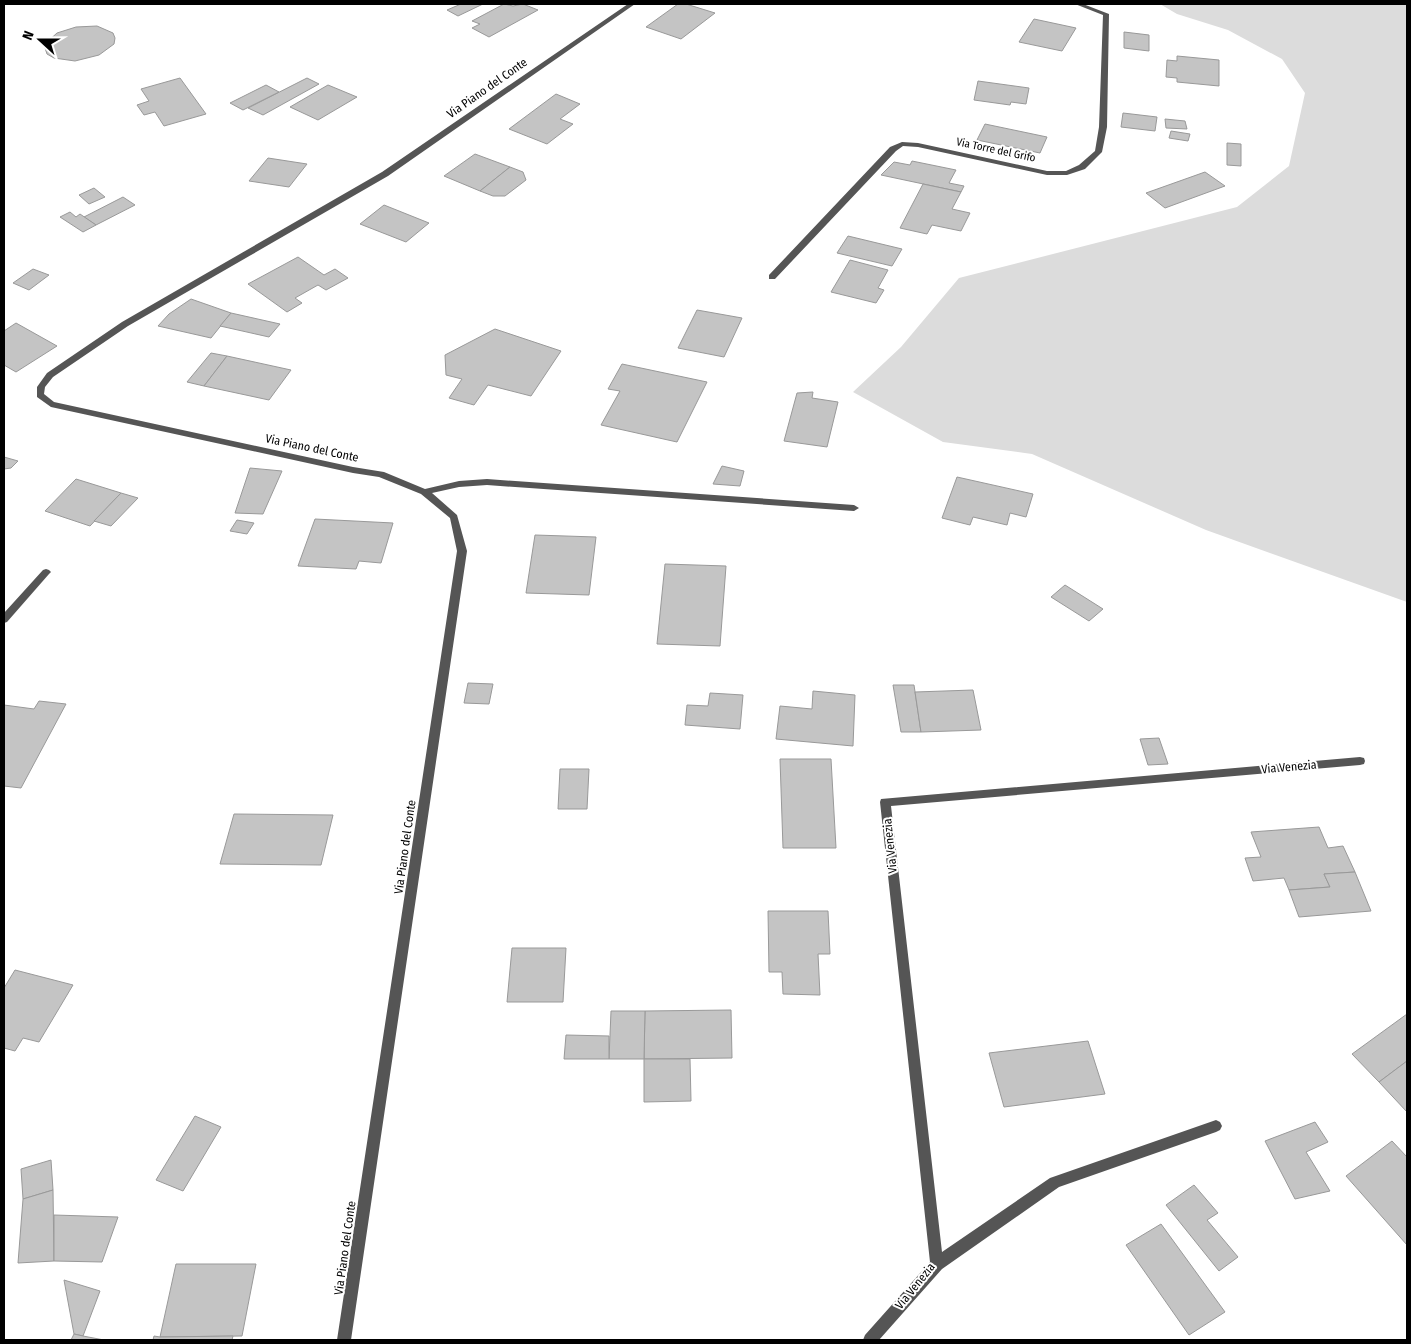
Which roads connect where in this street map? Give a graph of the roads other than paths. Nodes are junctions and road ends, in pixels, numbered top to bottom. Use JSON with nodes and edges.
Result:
{"nodes":[{"id":1,"x":632,"y":4,"type":"edge"},
{"id":2,"x":1078,"y":4,"type":"edge"},
{"id":3,"x":772,"y":277,"type":"dead end"},
{"id":4,"x":424,"y":492,"type":"junction"},
{"id":5,"x":854,"y":508,"type":"dead end"},
{"id":6,"x":46,"y":572,"type":"dead end"},
{"id":7,"x":4,"y":619,"type":"edge"},
{"id":8,"x":1360,"y":761,"type":"dead end"},
{"id":9,"x":1216,"y":1126,"type":"dead end"},
{"id":10,"x":936,"y":1264,"type":"junction"},
{"id":11,"x":344,"y":1340,"type":"edge"},
{"id":12,"x":870,"y":1340,"type":"edge"}],
"edges":[{"from":1,"to":4,"type":"street","name":"Via Piano del Conte"},
{"from":2,"to":3,"type":"street","name":"Via Torre del Grifo"},
{"from":4,"to":5,"type":"street"},
{"from":4,"to":11,"type":"street","name":"Via Piano del Conte"},
{"from":6,"to":7,"type":"street"},
{"from":8,"to":10,"type":"street","name":"Via Venezia"},
{"from":9,"to":10,"type":"street"},
{"from":10,"to":12,"type":"street","name":"Via Venezia"}]}
